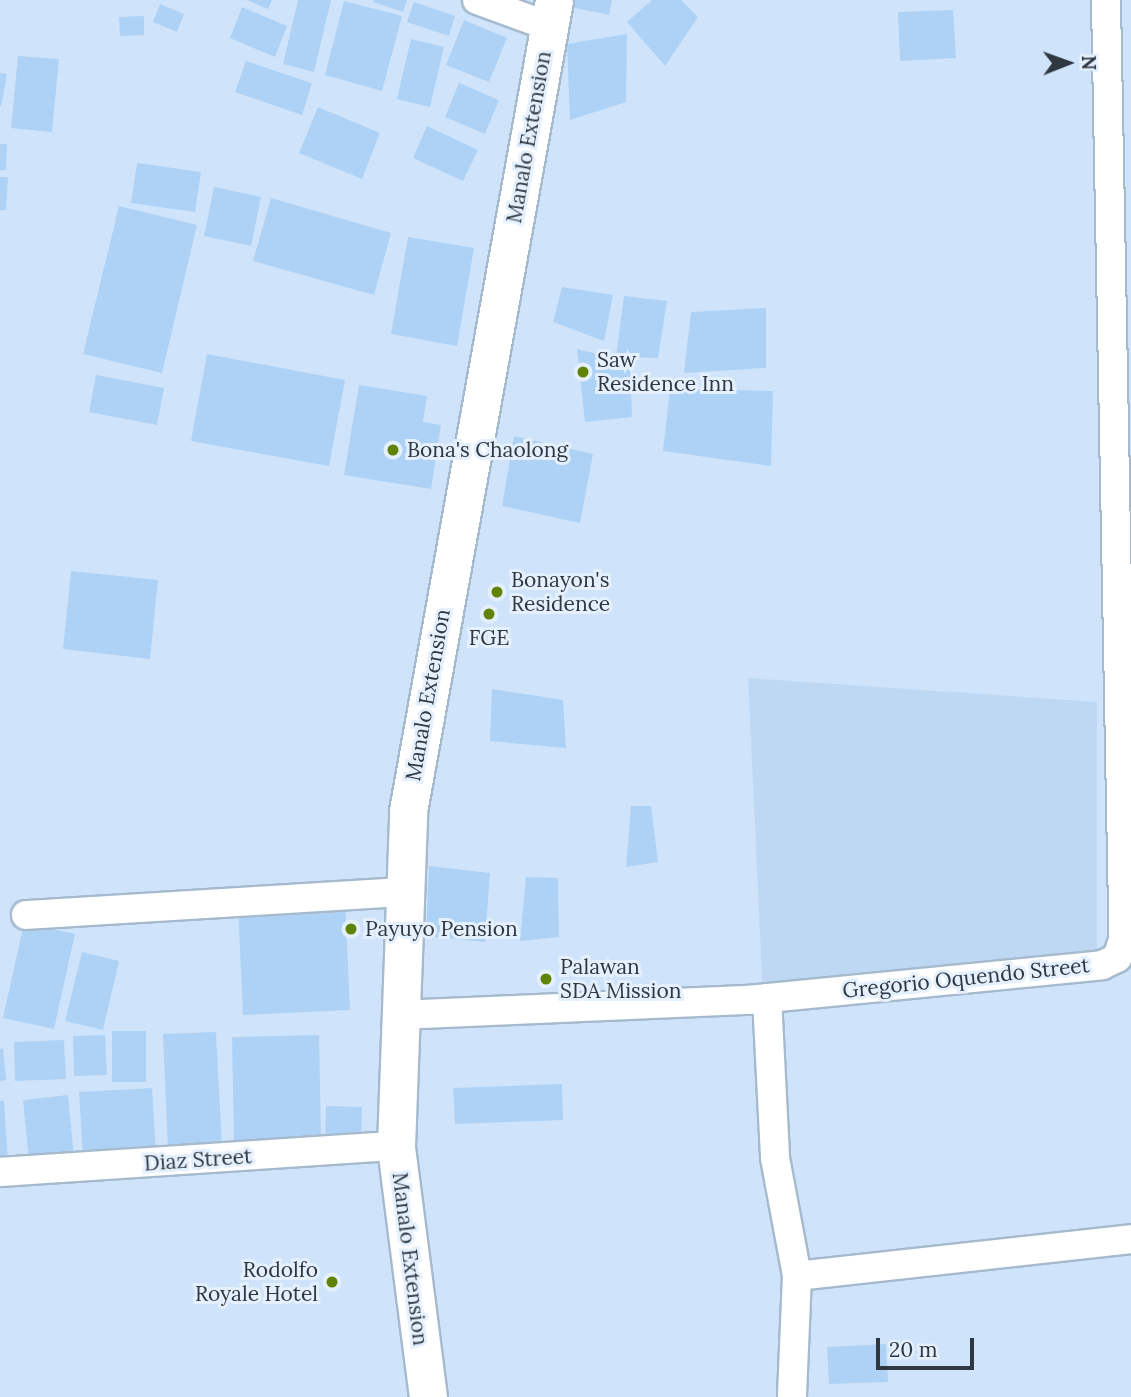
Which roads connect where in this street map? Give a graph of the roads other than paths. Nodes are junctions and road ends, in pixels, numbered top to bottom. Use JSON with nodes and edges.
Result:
{"nodes":[{"id":1,"x":477,"y":0,"type":"edge"},
{"id":2,"x":1106,"y":0,"type":"edge"},
{"id":3,"x":551,"y":13,"type":"edge"},
{"id":4,"x":404,"y":892,"type":"junction"},
{"id":5,"x":26,"y":915,"type":"dead end"},
{"id":6,"x":767,"y":998,"type":"junction"},
{"id":7,"x":401,"y":1015,"type":"junction"},
{"id":8,"x":396,"y":1146,"type":"junction"},
{"id":9,"x":0,"y":1172,"type":"edge"},
{"id":10,"x":1131,"y":1239,"type":"edge"},
{"id":11,"x":797,"y":1276,"type":"junction"},
{"id":12,"x":428,"y":1397,"type":"edge"},
{"id":13,"x":792,"y":1397,"type":"edge"}],
"edges":[{"from":1,"to":3,"type":"street"},
{"from":2,"to":6,"type":"street","name":"Gregorio Oquendo Street"},
{"from":3,"to":4,"type":"street","name":"Manalo Extension"},
{"from":4,"to":5,"type":"street"},
{"from":4,"to":7,"type":"street","name":"Manalo Extension"},
{"from":6,"to":7,"type":"street","name":"Gregorio Oquendo Street"},
{"from":6,"to":11,"type":"street"},
{"from":7,"to":8,"type":"street","name":"Manalo Extension"},
{"from":8,"to":9,"type":"street","name":"Diaz Street"},
{"from":8,"to":12,"type":"street","name":"Manalo Extension"},
{"from":10,"to":11,"type":"street"},
{"from":11,"to":13,"type":"street"}]}
